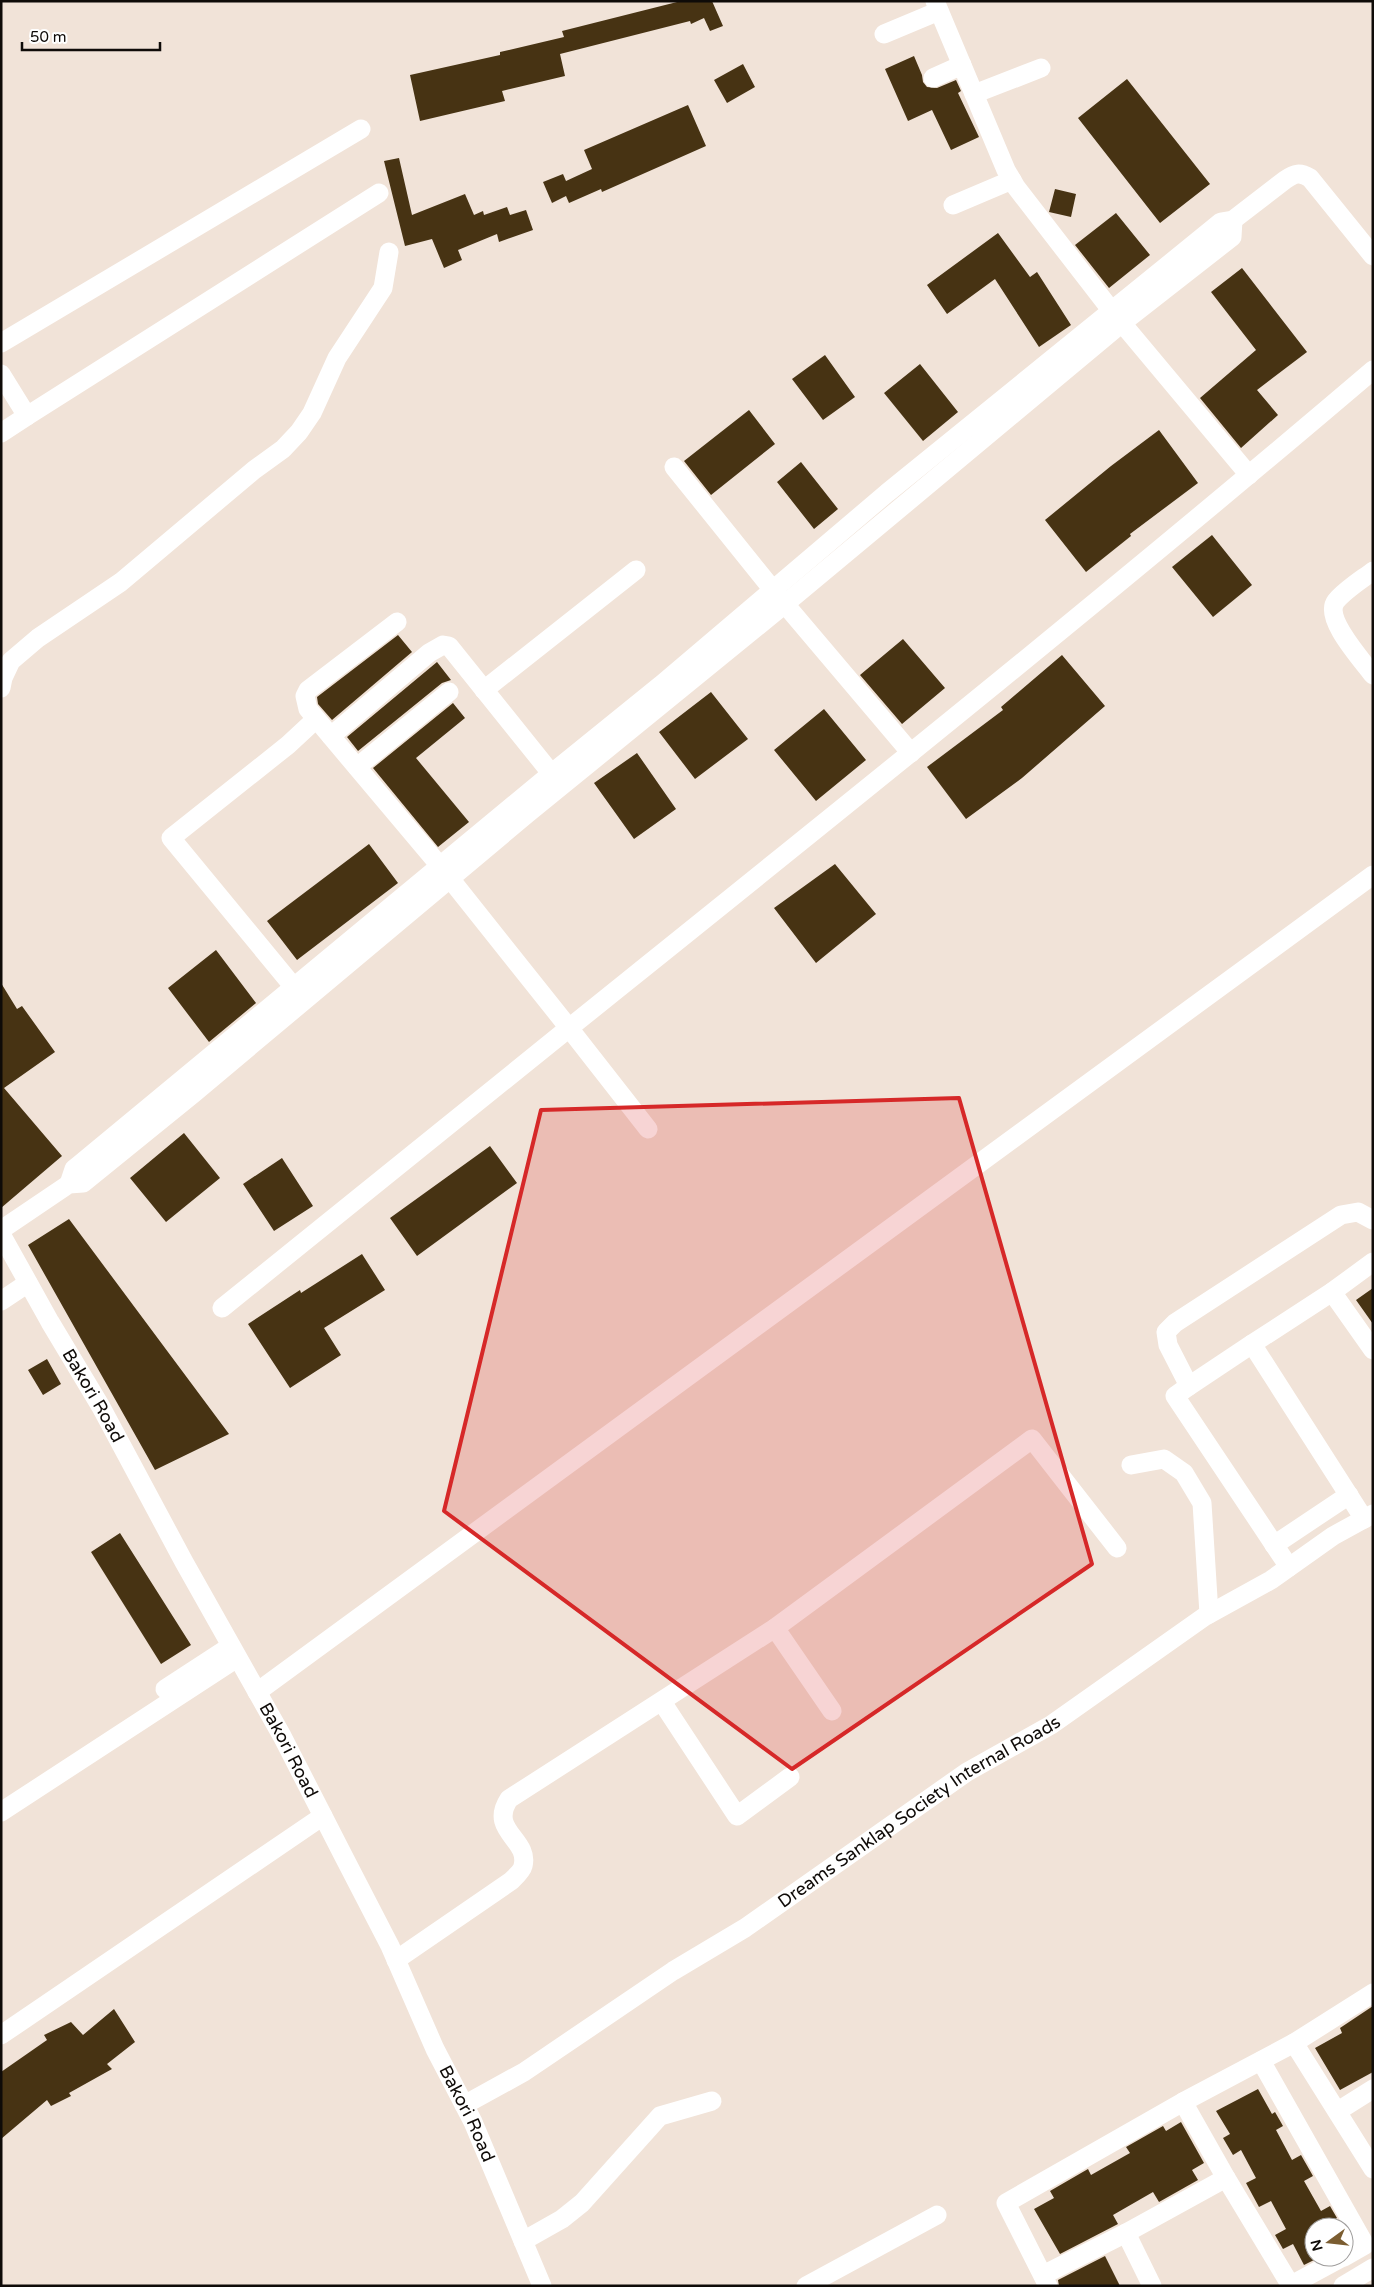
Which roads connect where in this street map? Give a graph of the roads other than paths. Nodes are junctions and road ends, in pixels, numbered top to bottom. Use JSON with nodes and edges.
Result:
{"nodes":[{"id":1,"x":937,"y":6,"type":"edge"},
{"id":2,"x":884,"y":34,"type":"dead end"},
{"id":3,"x":962,"y":64,"type":"junction"},
{"id":4,"x":1041,"y":68,"type":"dead end"},
{"id":5,"x":933,"y":78,"type":"dead end"},
{"id":6,"x":974,"y":94,"type":"junction"},
{"id":7,"x":361,"y":129,"type":"dead end"},
{"id":8,"x":1012,"y":180,"type":"junction"},
{"id":9,"x":379,"y":193,"type":"dead end"},
{"id":10,"x":953,"y":205,"type":"dead end"},
{"id":11,"x":389,"y":252,"type":"dead end"},
{"id":12,"x":1373,"y":256,"type":"edge"},
{"id":13,"x":1116,"y":316,"type":"junction"},
{"id":14,"x":1,"y":344,"type":"edge"},
{"id":15,"x":1373,"y":370,"type":"edge"},
{"id":16,"x":1,"y":374,"type":"edge"},
{"id":17,"x":27,"y":416,"type":"junction"},
{"id":18,"x":1,"y":433,"type":"edge"},
{"id":19,"x":674,"y":467,"type":"dead end"},
{"id":20,"x":1250,"y":475,"type":"junction"},
{"id":21,"x":636,"y":570,"type":"dead end"},
{"id":22,"x":1373,"y":571,"type":"edge"},
{"id":23,"x":779,"y":597,"type":"junction"},
{"id":24,"x":397,"y":622,"type":"dead end"},
{"id":25,"x":1373,"y":675,"type":"edge"},
{"id":26,"x":1,"y":688,"type":"edge"},
{"id":27,"x":484,"y":690,"type":"junction"},
{"id":28,"x":449,"y":692,"type":"dead end"},
{"id":29,"x":316,"y":719,"type":"junction"},
{"id":30,"x":331,"y":736,"type":"junction"},
{"id":31,"x":911,"y":753,"type":"junction"},
{"id":32,"x":357,"y":767,"type":"junction"},
{"id":33,"x":556,"y":780,"type":"junction"},
{"id":34,"x":445,"y":873,"type":"junction"},
{"id":35,"x":1373,"y":875,"type":"edge"},
{"id":36,"x":300,"y":994,"type":"junction"},
{"id":37,"x":569,"y":1028,"type":"junction"},
{"id":38,"x":648,"y":1129,"type":"dead end"},
{"id":39,"x":1373,"y":1220,"type":"edge"},
{"id":40,"x":1,"y":1232,"type":"edge"},
{"id":41,"x":1373,"y":1262,"type":"edge"},
{"id":42,"x":28,"y":1283,"type":"junction"},
{"id":43,"x":1332,"y":1292,"type":"junction"},
{"id":44,"x":1,"y":1301,"type":"edge"},
{"id":45,"x":222,"y":1308,"type":"dead end"},
{"id":46,"x":1252,"y":1344,"type":"junction"},
{"id":47,"x":1373,"y":1350,"type":"edge"},
{"id":48,"x":1189,"y":1386,"type":"junction"},
{"id":49,"x":1131,"y":1465,"type":"dead end"},
{"id":50,"x":1348,"y":1495,"type":"junction"},
{"id":51,"x":1368,"y":1517,"type":"edge"},
{"id":52,"x":1274,"y":1545,"type":"junction"},
{"id":53,"x":1117,"y":1548,"type":"dead end"},
{"id":54,"x":1289,"y":1567,"type":"junction"},
{"id":55,"x":1209,"y":1614,"type":"junction"},
{"id":56,"x":775,"y":1628,"type":"junction"},
{"id":57,"x":234,"y":1652,"type":"junction"},
{"id":58,"x":257,"y":1692,"type":"junction"},
{"id":59,"x":662,"y":1702,"type":"junction"},
{"id":60,"x":832,"y":1711,"type":"dead end"},
{"id":61,"x":790,"y":1777,"type":"dead end"},
{"id":62,"x":1,"y":1796,"type":"edge"},
{"id":63,"x":1,"y":1812,"type":"edge"},
{"id":64,"x":323,"y":1816,"type":"junction"},
{"id":65,"x":396,"y":1960,"type":"junction"},
{"id":66,"x":1373,"y":1993,"type":"edge"},
{"id":67,"x":1,"y":2035,"type":"edge"},
{"id":68,"x":1294,"y":2043,"type":"junction"},
{"id":69,"x":1261,"y":2061,"type":"junction"},
{"id":70,"x":1373,"y":2089,"type":"edge"},
{"id":71,"x":712,"y":2101,"type":"dead end"},
{"id":72,"x":1183,"y":2102,"type":"junction"},
{"id":73,"x":464,"y":2105,"type":"junction"},
{"id":74,"x":1338,"y":2111,"type":"junction"},
{"id":75,"x":1373,"y":2169,"type":"edge"},
{"id":76,"x":1226,"y":2178,"type":"junction"},
{"id":77,"x":937,"y":2216,"type":"dead end"},
{"id":78,"x":1349,"y":2217,"type":"edge"},
{"id":79,"x":1354,"y":2226,"type":"edge"},
{"id":80,"x":1126,"y":2233,"type":"junction"},
{"id":81,"x":523,"y":2241,"type":"junction"},
{"id":82,"x":1354,"y":2251,"type":"edge"},
{"id":83,"x":1326,"y":2267,"type":"edge"},
{"id":84,"x":1373,"y":2268,"type":"edge"},
{"id":85,"x":1045,"y":2281,"type":"edge"},
{"id":86,"x":542,"y":2286,"type":"edge"},
{"id":87,"x":806,"y":2286,"type":"edge"},
{"id":88,"x":1152,"y":2286,"type":"edge"},
{"id":89,"x":1291,"y":2286,"type":"edge"},
{"id":90,"x":1344,"y":2286,"type":"edge"}],
"edges":[{"from":1,"to":2,"type":"street"},
{"from":1,"to":3,"type":"street"},
{"from":3,"to":5,"type":"street"},
{"from":3,"to":6,"type":"street"},
{"from":4,"to":6,"type":"street"},
{"from":6,"to":8,"type":"street"},
{"from":7,"to":14,"type":"street"},
{"from":8,"to":10,"type":"street"},
{"from":8,"to":13,"type":"street"},
{"from":9,"to":17,"type":"street"},
{"from":11,"to":26,"type":"street"},
{"from":12,"to":13,"type":"street"},
{"from":13,"to":20,"type":"street"},
{"from":13,"to":23,"type":"street"},
{"from":15,"to":20,"type":"street"},
{"from":16,"to":17,"type":"street"},
{"from":17,"to":18,"type":"street"},
{"from":19,"to":23,"type":"street"},
{"from":20,"to":31,"type":"street"},
{"from":21,"to":27,"type":"street"},
{"from":22,"to":25,"type":"street"},
{"from":23,"to":31,"type":"street"},
{"from":23,"to":33,"type":"street"},
{"from":24,"to":29,"type":"street"},
{"from":27,"to":30,"type":"street"},
{"from":27,"to":33,"type":"street"},
{"from":28,"to":32,"type":"street"},
{"from":29,"to":30,"type":"street"},
{"from":29,"to":36,"type":"street"},
{"from":30,"to":32,"type":"street"},
{"from":31,"to":37,"type":"street"},
{"from":32,"to":34,"type":"street"},
{"from":33,"to":34,"type":"street"},
{"from":34,"to":36,"type":"street"},
{"from":34,"to":37,"type":"street"},
{"from":35,"to":58,"type":"street"},
{"from":36,"to":40,"type":"street"},
{"from":37,"to":38,"type":"street"},
{"from":37,"to":45,"type":"street"},
{"from":39,"to":48,"type":"street"},
{"from":40,"to":42,"type":"street","name":"Bakori Road"},
{"from":41,"to":43,"type":"street"},
{"from":42,"to":44,"type":"street"},
{"from":42,"to":57,"type":"street","name":"Bakori Road"},
{"from":43,"to":46,"type":"street"},
{"from":43,"to":47,"type":"street"},
{"from":46,"to":48,"type":"street"},
{"from":46,"to":50,"type":"street"},
{"from":48,"to":52,"type":"street"},
{"from":49,"to":55,"type":"street"},
{"from":50,"to":51,"type":"street"},
{"from":50,"to":52,"type":"street"},
{"from":51,"to":54,"type":"street","name":"Dreams Sanklap Society Internal Roads"},
{"from":52,"to":54,"type":"street"},
{"from":53,"to":56,"type":"street"},
{"from":54,"to":55,"type":"street","name":"Dreams Sanklap Society Internal Roads"},
{"from":55,"to":73,"type":"street","name":"Dreams Sanklap Society Internal Roads"},
{"from":56,"to":59,"type":"street"},
{"from":56,"to":60,"type":"street"},
{"from":57,"to":58,"type":"street","name":"Bakori Road"},
{"from":57,"to":62,"type":"street"},
{"from":57,"to":63,"type":"street"},
{"from":58,"to":64,"type":"street","name":"Bakori Road"},
{"from":59,"to":61,"type":"street"},
{"from":59,"to":65,"type":"street"},
{"from":64,"to":65,"type":"street","name":"Bakori Road"},
{"from":64,"to":67,"type":"street"},
{"from":65,"to":73,"type":"street","name":"Bakori Road"},
{"from":66,"to":68,"type":"street"},
{"from":68,"to":69,"type":"street"},
{"from":68,"to":74,"type":"street"},
{"from":69,"to":72,"type":"street"},
{"from":69,"to":78,"type":"street"},
{"from":70,"to":74,"type":"street"},
{"from":71,"to":81,"type":"street"},
{"from":72,"to":76,"type":"street"},
{"from":72,"to":85,"type":"street"},
{"from":73,"to":81,"type":"street","name":"Bakori Road"},
{"from":74,"to":75,"type":"street"},
{"from":76,"to":80,"type":"street"},
{"from":76,"to":89,"type":"street"},
{"from":77,"to":87,"type":"street"},
{"from":79,"to":82,"type":"street"},
{"from":80,"to":85,"type":"street"},
{"from":80,"to":88,"type":"street"},
{"from":81,"to":86,"type":"street","name":"Bakori Road"},
{"from":83,"to":89,"type":"street"},
{"from":84,"to":90,"type":"street"}]}
